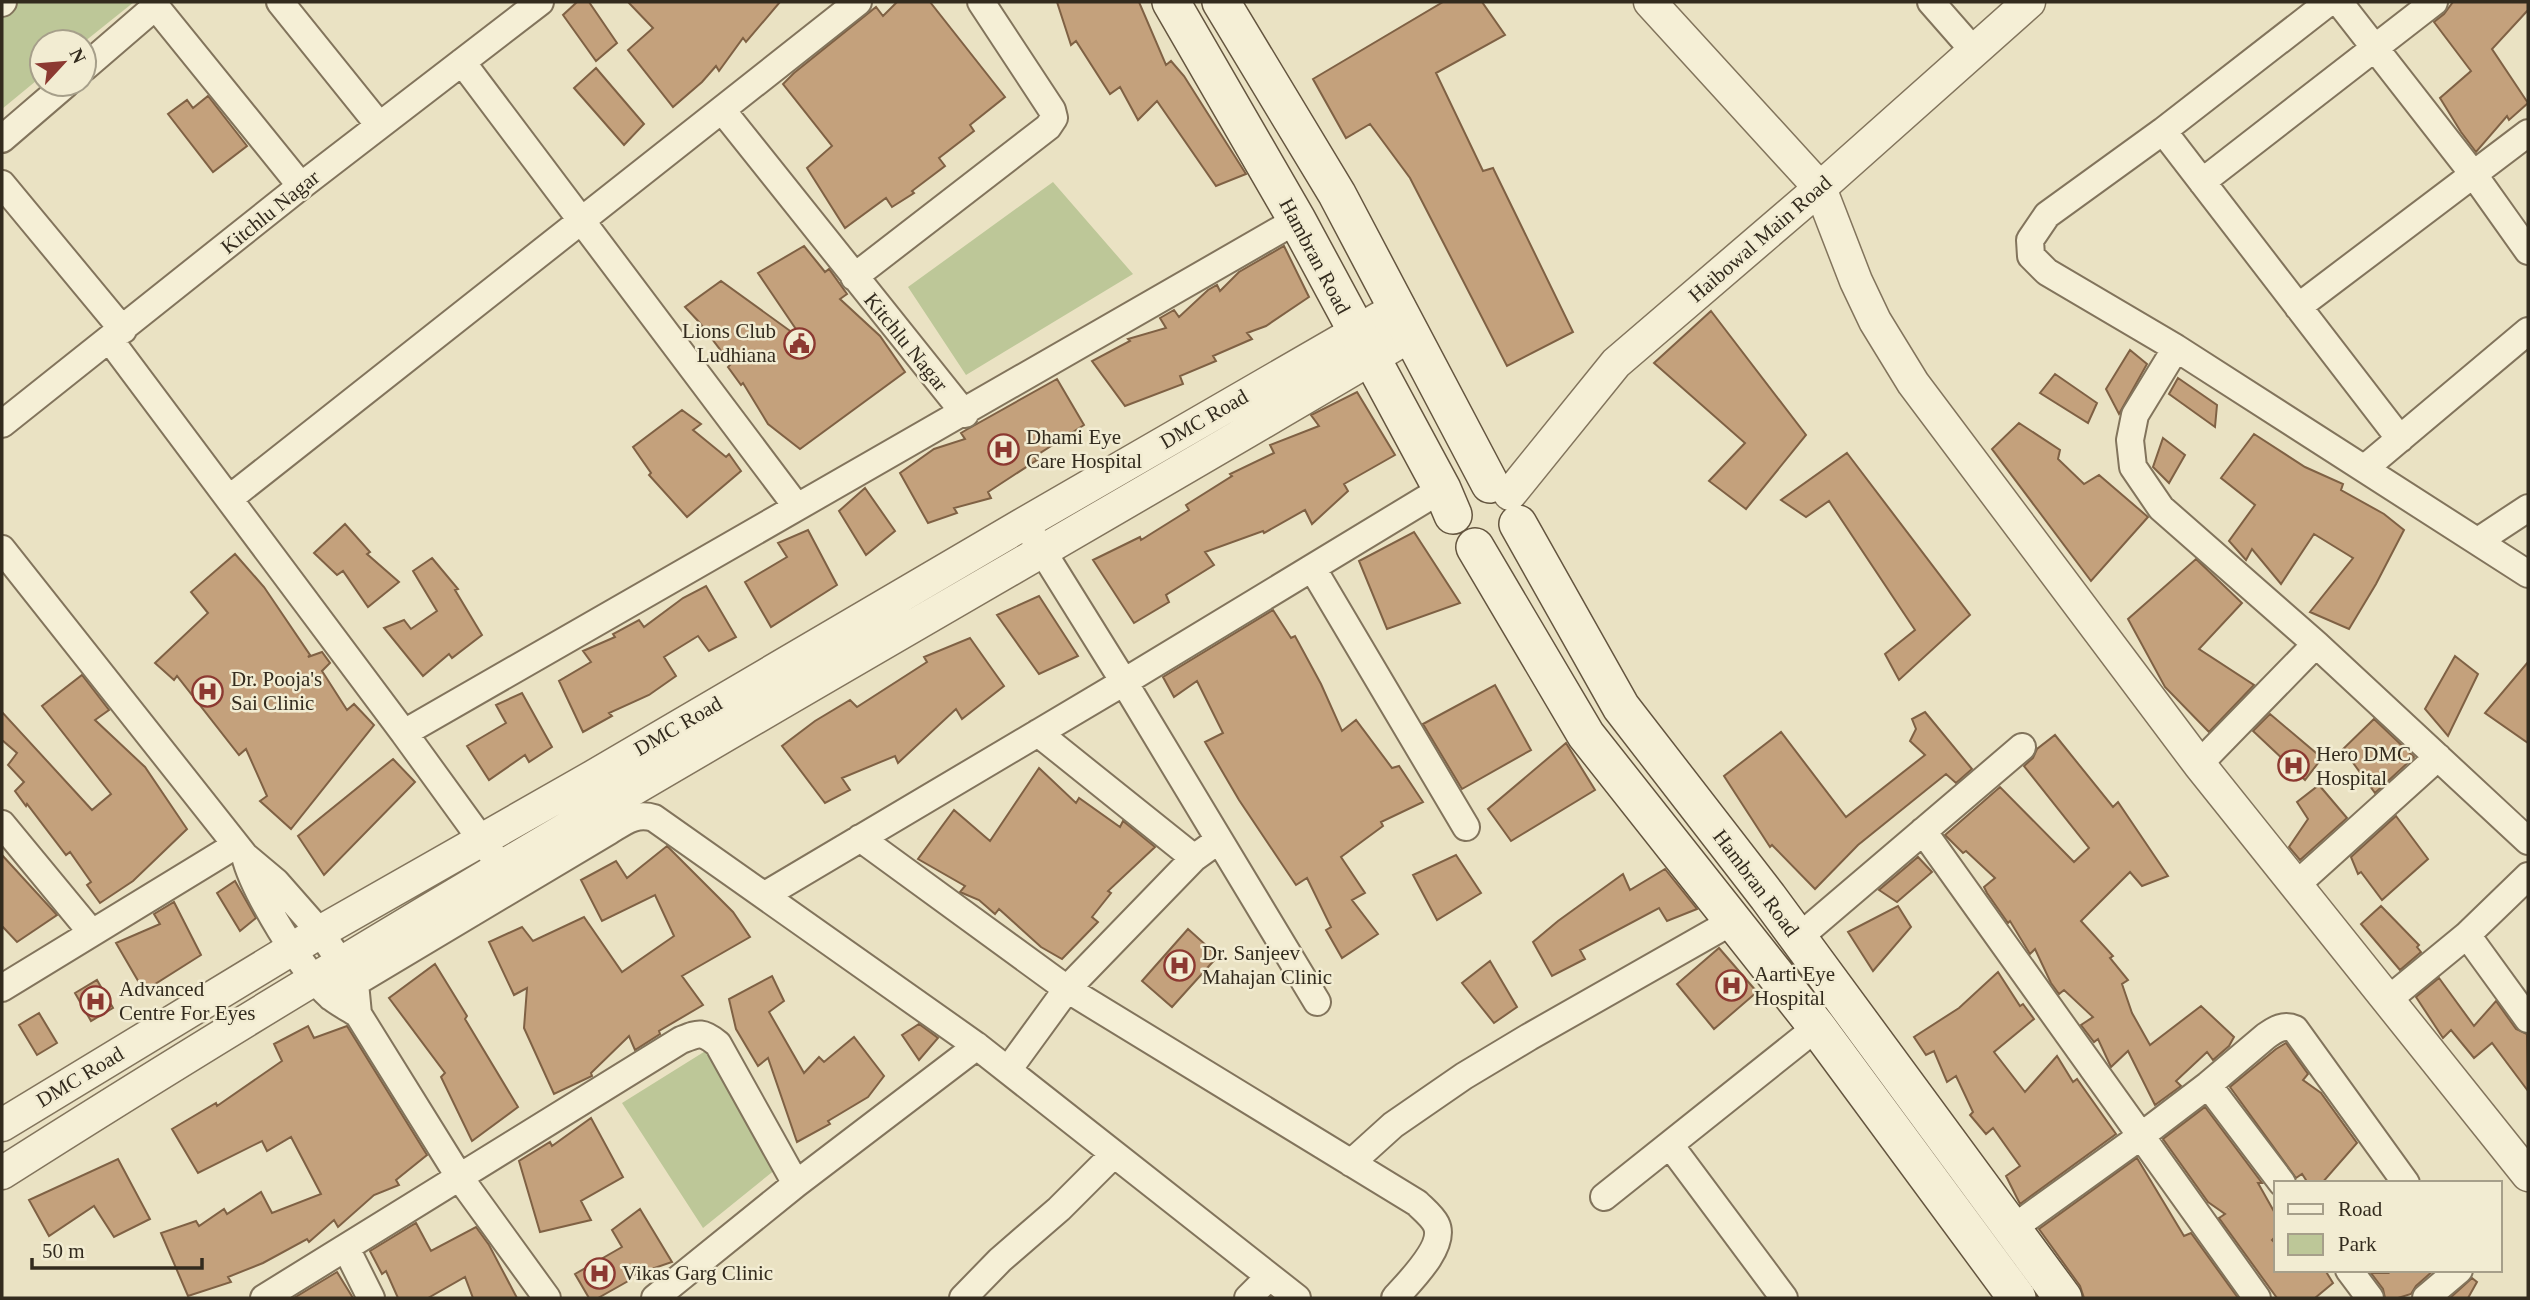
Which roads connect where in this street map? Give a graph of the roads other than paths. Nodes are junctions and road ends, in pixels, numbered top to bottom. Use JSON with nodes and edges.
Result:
{"nodes":[{"id":1,"x":281,"y":2,"type":"edge"},
{"id":2,"x":858,"y":2,"type":"edge"},
{"id":3,"x":981,"y":2,"type":"edge"},
{"id":4,"x":1171,"y":2,"type":"edge"},
{"id":5,"x":1221,"y":2,"type":"edge"},
{"id":6,"x":1650,"y":2,"type":"edge"},
{"id":7,"x":1931,"y":2,"type":"edge"},
{"id":8,"x":2029,"y":2,"type":"edge"},
{"id":9,"x":2329,"y":2,"type":"edge"},
{"id":10,"x":2339,"y":2,"type":"edge"},
{"id":11,"x":2434,"y":2,"type":"edge"},
{"id":12,"x":154,"y":4,"type":"edge"},
{"id":13,"x":533,"y":4,"type":"edge"},
{"id":14,"x":2375,"y":48,"type":"junction"},
{"id":15,"x":1974,"y":51,"type":"junction"},
{"id":16,"x":98,"y":55,"type":"edge"},
{"id":17,"x":462,"y":62,"type":"junction"},
{"id":18,"x":50,"y":98,"type":"edge"},
{"id":19,"x":722,"y":110,"type":"junction"},
{"id":20,"x":379,"y":125,"type":"junction"},
{"id":21,"x":2163,"y":131,"type":"junction"},
{"id":22,"x":2528,"y":133,"type":"edge"},
{"id":23,"x":2,"y":139,"type":"edge"},
{"id":24,"x":2474,"y":175,"type":"junction"},
{"id":25,"x":2202,"y":182,"type":"junction"},
{"id":26,"x":2,"y":184,"type":"edge"},
{"id":27,"x":301,"y":186,"type":"junction"},
{"id":28,"x":1820,"y":188,"type":"junction"},
{"id":29,"x":582,"y":220,"type":"junction"},
{"id":30,"x":1297,"y":220,"type":"junction"},
{"id":31,"x":2528,"y":251,"type":"edge"},
{"id":32,"x":854,"y":277,"type":"junction"},
{"id":33,"x":2298,"y":307,"type":"junction"},
{"id":34,"x":1406,"y":321,"type":"junction"},
{"id":35,"x":2528,"y":331,"type":"edge"},
{"id":36,"x":116,"y":335,"type":"junction"},
{"id":37,"x":1364,"y":345,"type":"junction"},
{"id":38,"x":2176,"y":348,"type":"junction"},
{"id":39,"x":965,"y":414,"type":"junction"},
{"id":40,"x":2,"y":424,"type":"edge"},
{"id":41,"x":2400,"y":439,"type":"junction"},
{"id":42,"x":2365,"y":468,"type":"junction"},
{"id":43,"x":230,"y":498,"type":"junction"},
{"id":44,"x":1506,"y":501,"type":"junction"},
{"id":45,"x":1447,"y":502,"type":"junction"},
{"id":46,"x":797,"y":507,"type":"junction"},
{"id":47,"x":2528,"y":508,"type":"edge"},
{"id":48,"x":1024,"y":523,"type":"junction"},
{"id":49,"x":2478,"y":541,"type":"junction"},
{"id":50,"x":1475,"y":548,"type":"junction"},
{"id":51,"x":2,"y":549,"type":"edge"},
{"id":52,"x":1042,"y":551,"type":"junction"},
{"id":53,"x":1313,"y":569,"type":"junction"},
{"id":54,"x":2528,"y":574,"type":"edge"},
{"id":55,"x":2316,"y":644,"type":"junction"},
{"id":56,"x":1124,"y":682,"type":"junction"},
{"id":57,"x":404,"y":733,"type":"junction"},
{"id":58,"x":1038,"y":733,"type":"junction"},
{"id":59,"x":2022,"y":747,"type":"dead end"},
{"id":60,"x":2438,"y":757,"type":"junction"},
{"id":61,"x":2199,"y":764,"type":"junction"},
{"id":62,"x":2,"y":824,"type":"edge"},
{"id":63,"x":1466,"y":828,"type":"dead end"},
{"id":64,"x":1923,"y":831,"type":"junction"},
{"id":65,"x":481,"y":838,"type":"junction"},
{"id":66,"x":860,"y":838,"type":"junction"},
{"id":67,"x":1219,"y":840,"type":"junction"},
{"id":68,"x":2528,"y":841,"type":"edge"},
{"id":69,"x":240,"y":851,"type":"junction"},
{"id":70,"x":1194,"y":858,"type":"junction"},
{"id":71,"x":502,"y":868,"type":"junction"},
{"id":72,"x":2528,"y":876,"type":"edge"},
{"id":73,"x":2295,"y":886,"type":"junction"},
{"id":74,"x":765,"y":895,"type":"junction"},
{"id":75,"x":1733,"y":921,"type":"junction"},
{"id":76,"x":320,"y":932,"type":"junction"},
{"id":77,"x":92,"y":933,"type":"junction"},
{"id":78,"x":2467,"y":934,"type":"junction"},
{"id":79,"x":1798,"y":938,"type":"junction"},
{"id":80,"x":293,"y":947,"type":"junction"},
{"id":81,"x":335,"y":981,"type":"junction"},
{"id":82,"x":2,"y":988,"type":"edge"},
{"id":83,"x":1066,"y":989,"type":"junction"},
{"id":84,"x":2389,"y":999,"type":"junction"},
{"id":85,"x":1317,"y":1002,"type":"dead end"},
{"id":86,"x":2528,"y":1019,"type":"edge"},
{"id":87,"x":1817,"y":1027,"type":"junction"},
{"id":88,"x":978,"y":1046,"type":"junction"},
{"id":89,"x":1008,"y":1070,"type":"junction"},
{"id":90,"x":2208,"y":1085,"type":"junction"},
{"id":91,"x":2,"y":1125,"type":"edge"},
{"id":92,"x":2141,"y":1136,"type":"junction"},
{"id":93,"x":1670,"y":1145,"type":"junction"},
{"id":94,"x":1114,"y":1154,"type":"junction"},
{"id":95,"x":1351,"y":1163,"type":"junction"},
{"id":96,"x":2,"y":1173,"type":"edge"},
{"id":97,"x":2528,"y":1175,"type":"edge"},
{"id":98,"x":460,"y":1178,"type":"junction"},
{"id":99,"x":2280,"y":1181,"type":"edge"},
{"id":100,"x":2405,"y":1181,"type":"edge"},
{"id":101,"x":796,"y":1184,"type":"junction"},
{"id":102,"x":1604,"y":1197,"type":"dead end"},
{"id":103,"x":2012,"y":1230,"type":"junction"},
{"id":104,"x":346,"y":1248,"type":"junction"},
{"id":105,"x":2350,"y":1272,"type":"edge"},
{"id":106,"x":2457,"y":1272,"type":"edge"},
{"id":107,"x":1269,"y":1277,"type":"junction"},
{"id":108,"x":264,"y":1298,"type":"edge"},
{"id":109,"x":371,"y":1298,"type":"edge"},
{"id":110,"x":547,"y":1298,"type":"edge"},
{"id":111,"x":655,"y":1298,"type":"edge"},
{"id":112,"x":963,"y":1298,"type":"edge"},
{"id":113,"x":1248,"y":1298,"type":"edge"},
{"id":114,"x":1297,"y":1298,"type":"edge"},
{"id":115,"x":1395,"y":1298,"type":"edge"},
{"id":116,"x":1784,"y":1298,"type":"edge"},
{"id":117,"x":2017,"y":1298,"type":"edge"},
{"id":118,"x":2063,"y":1298,"type":"edge"},
{"id":119,"x":2257,"y":1298,"type":"edge"},
{"id":120,"x":2370,"y":1298,"type":"edge"},
{"id":121,"x":2426,"y":1298,"type":"edge"}],
"edges":[{"from":1,"to":20,"type":"street"},
{"from":2,"to":19,"type":"street"},
{"from":3,"to":32,"type":"street","name":"Kitchlu Nagar"},
{"from":4,"to":30,"type":"main road","name":"Hambran Road"},
{"from":5,"to":34,"type":"main road","name":"Hambran Road"},
{"from":6,"to":28,"type":"street"},
{"from":7,"to":15,"type":"street"},
{"from":8,"to":15,"type":"street","name":"Haibowal Main Road"},
{"from":9,"to":21,"type":"street"},
{"from":10,"to":14,"type":"street"},
{"from":11,"to":14,"type":"street"},
{"from":12,"to":16,"type":"street"},
{"from":12,"to":27,"type":"street"},
{"from":13,"to":17,"type":"street","name":"Kitchlu Nagar"},
{"from":14,"to":24,"type":"street"},
{"from":14,"to":25,"type":"street"},
{"from":15,"to":28,"type":"street","name":"Haibowal Main Road"},
{"from":17,"to":20,"type":"street","name":"Kitchlu Nagar"},
{"from":17,"to":29,"type":"street"},
{"from":18,"to":23,"type":"street"},
{"from":19,"to":29,"type":"street"},
{"from":19,"to":32,"type":"street"},
{"from":20,"to":27,"type":"street","name":"Kitchlu Nagar"},
{"from":21,"to":25,"type":"street"},
{"from":21,"to":38,"type":"street"},
{"from":22,"to":24,"type":"street"},
{"from":24,"to":31,"type":"street"},
{"from":24,"to":33,"type":"street"},
{"from":25,"to":33,"type":"street"},
{"from":26,"to":36,"type":"street"},
{"from":27,"to":36,"type":"street","name":"Kitchlu Nagar"},
{"from":28,"to":44,"type":"street","name":"Haibowal Main Road"},
{"from":28,"to":61,"type":"street"},
{"from":29,"to":43,"type":"street"},
{"from":29,"to":46,"type":"street"},
{"from":30,"to":37,"type":"main road","name":"Hambran Road"},
{"from":30,"to":39,"type":"street"},
{"from":32,"to":39,"type":"street","name":"Kitchlu Nagar"},
{"from":33,"to":41,"type":"street"},
{"from":34,"to":37,"type":"street"},
{"from":34,"to":44,"type":"main road","name":"Hambran Road"},
{"from":35,"to":41,"type":"street"},
{"from":36,"to":40,"type":"street","name":"Kitchlu Nagar"},
{"from":36,"to":43,"type":"street"},
{"from":37,"to":45,"type":"main road","name":"Hambran Road"},
{"from":37,"to":48,"type":"street","name":"DMC Road"},
{"from":37,"to":52,"type":"street"},
{"from":38,"to":42,"type":"street"},
{"from":38,"to":55,"type":"street"},
{"from":39,"to":46,"type":"street"},
{"from":41,"to":42,"type":"street"},
{"from":42,"to":49,"type":"street"},
{"from":43,"to":57,"type":"street"},
{"from":44,"to":45,"type":"main road"},
{"from":44,"to":50,"type":"main road"},
{"from":44,"to":79,"type":"main road","name":"Hambran Road"},
{"from":45,"to":50,"type":"main road"},
{"from":45,"to":53,"type":"street"},
{"from":46,"to":57,"type":"street"},
{"from":47,"to":49,"type":"street"},
{"from":48,"to":52,"type":"street"},
{"from":48,"to":65,"type":"street","name":"DMC Road"},
{"from":49,"to":54,"type":"street"},
{"from":50,"to":75,"type":"main road","name":"Hambran Road"},
{"from":51,"to":69,"type":"street"},
{"from":52,"to":56,"type":"street"},
{"from":52,"to":71,"type":"street"},
{"from":53,"to":56,"type":"street"},
{"from":53,"to":63,"type":"street"},
{"from":55,"to":60,"type":"street"},
{"from":55,"to":61,"type":"street"},
{"from":56,"to":58,"type":"street"},
{"from":56,"to":67,"type":"street"},
{"from":57,"to":65,"type":"street"},
{"from":58,"to":66,"type":"street"},
{"from":58,"to":70,"type":"street"},
{"from":59,"to":64,"type":"street"},
{"from":60,"to":68,"type":"street"},
{"from":60,"to":73,"type":"street"},
{"from":61,"to":73,"type":"street"},
{"from":62,"to":77,"type":"street"},
{"from":64,"to":79,"type":"street"},
{"from":64,"to":92,"type":"street"},
{"from":65,"to":71,"type":"street"},
{"from":65,"to":76,"type":"street","name":"DMC Road"},
{"from":66,"to":74,"type":"street"},
{"from":66,"to":83,"type":"street"},
{"from":67,"to":70,"type":"street"},
{"from":67,"to":85,"type":"street"},
{"from":69,"to":76,"type":"street"},
{"from":69,"to":77,"type":"street"},
{"from":69,"to":80,"type":"street"},
{"from":70,"to":83,"type":"street"},
{"from":71,"to":81,"type":"street"},
{"from":72,"to":78,"type":"street"},
{"from":73,"to":84,"type":"street"},
{"from":74,"to":81,"type":"street"},
{"from":74,"to":88,"type":"street"},
{"from":75,"to":87,"type":"main road","name":"Hambran Road"},
{"from":75,"to":95,"type":"street"},
{"from":76,"to":80,"type":"street","name":"DMC Road"},
{"from":76,"to":81,"type":"street"},
{"from":77,"to":82,"type":"street"},
{"from":78,"to":84,"type":"street"},
{"from":78,"to":86,"type":"street"},
{"from":79,"to":103,"type":"main road","name":"Hambran Road"},
{"from":80,"to":81,"type":"street"},
{"from":80,"to":91,"type":"street","name":"DMC Road"},
{"from":81,"to":96,"type":"street"},
{"from":81,"to":98,"type":"street"},
{"from":83,"to":89,"type":"street"},
{"from":83,"to":95,"type":"street"},
{"from":84,"to":97,"type":"street"},
{"from":87,"to":93,"type":"street"},
{"from":87,"to":117,"type":"main road","name":"Hambran Road"},
{"from":88,"to":89,"type":"street"},
{"from":88,"to":101,"type":"street"},
{"from":89,"to":94,"type":"street"},
{"from":90,"to":92,"type":"street"},
{"from":90,"to":99,"type":"street"},
{"from":90,"to":100,"type":"street"},
{"from":92,"to":103,"type":"street"},
{"from":92,"to":119,"type":"street"},
{"from":93,"to":102,"type":"street"},
{"from":93,"to":116,"type":"street"},
{"from":94,"to":107,"type":"street"},
{"from":94,"to":112,"type":"street"},
{"from":95,"to":115,"type":"street"},
{"from":98,"to":101,"type":"street"},
{"from":98,"to":104,"type":"street"},
{"from":98,"to":110,"type":"street"},
{"from":101,"to":111,"type":"street"},
{"from":103,"to":118,"type":"main road","name":"Hambran Road"},
{"from":104,"to":108,"type":"street"},
{"from":104,"to":109,"type":"street"},
{"from":105,"to":120,"type":"street"},
{"from":106,"to":121,"type":"street"},
{"from":107,"to":113,"type":"street"},
{"from":107,"to":114,"type":"street"}]}
